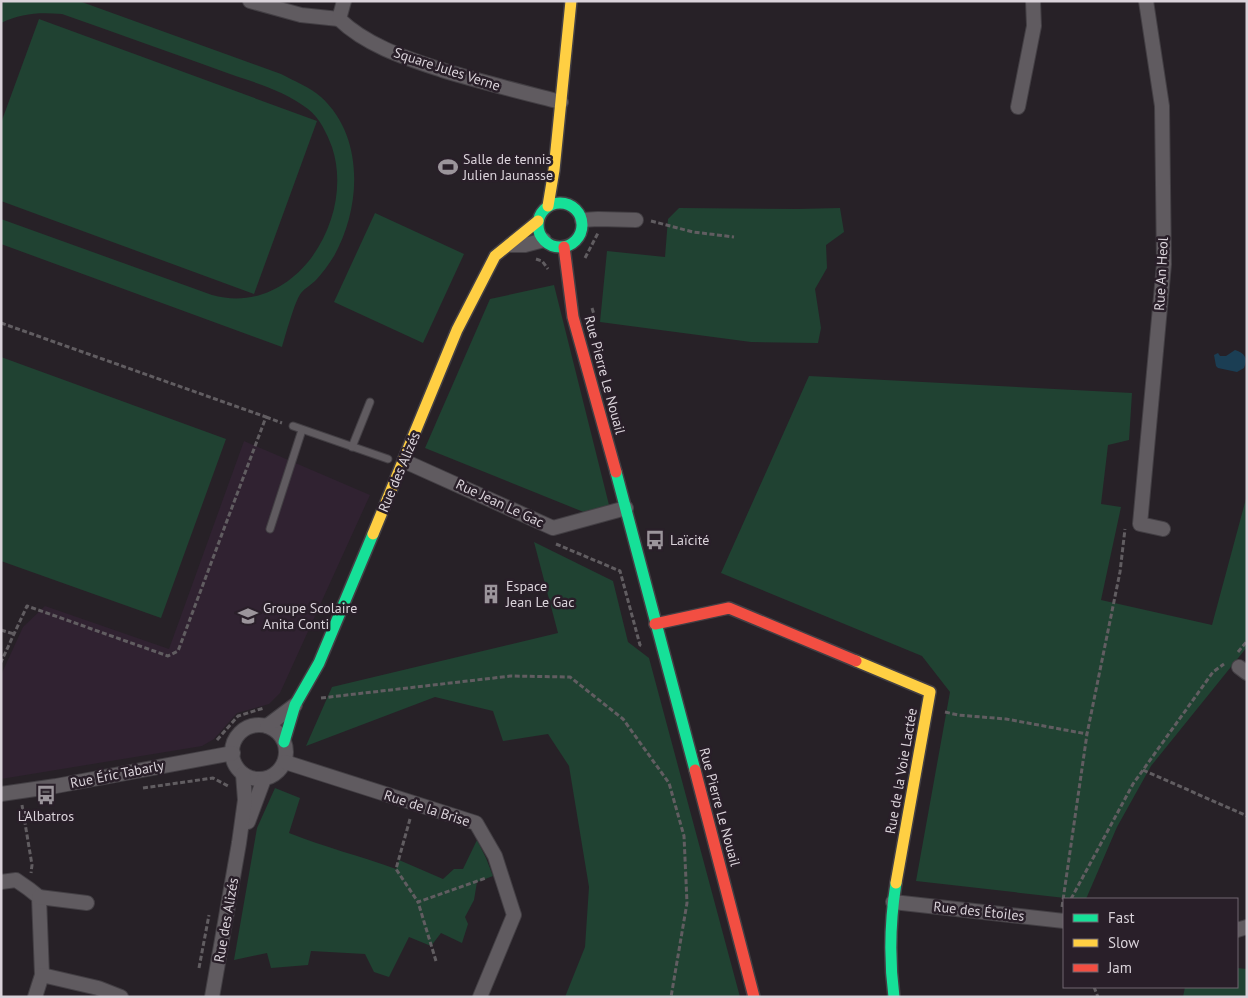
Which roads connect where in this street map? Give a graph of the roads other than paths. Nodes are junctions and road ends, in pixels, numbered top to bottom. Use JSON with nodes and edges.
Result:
{"nodes":[{"id":1,"x":250,"y":1,"type":"edge"},
{"id":2,"x":344,"y":1,"type":"edge"},
{"id":3,"x":571,"y":1,"type":"edge"},
{"id":4,"x":1033,"y":1,"type":"edge"},
{"id":5,"x":1146,"y":1,"type":"edge"},
{"id":6,"x":339,"y":19,"type":"junction"},
{"id":7,"x":562,"y":102,"type":"junction"},
{"id":8,"x":1018,"y":107,"type":"dead end"},
{"id":9,"x":554,"y":170,"type":"junction"},
{"id":10,"x":565,"y":195,"type":"junction"},
{"id":11,"x":548,"y":206,"type":"junction"},
{"id":12,"x":582,"y":220,"type":"junction"},
{"id":13,"x":636,"y":220,"type":"road end"},
{"id":14,"x":538,"y":221,"type":"junction"},
{"id":15,"x":544,"y":240,"type":"junction"},
{"id":16,"x":511,"y":245,"type":"junction"},
{"id":17,"x":564,"y":247,"type":"junction"},
{"id":18,"x":370,"y":402,"type":"dead end"},
{"id":19,"x":293,"y":426,"type":"road end"},
{"id":20,"x":302,"y":430,"type":"junction"},
{"id":21,"x":352,"y":447,"type":"junction"},
{"id":22,"x":388,"y":459,"type":"dead end"},
{"id":23,"x":404,"y":461,"type":"junction"},
{"id":24,"x":626,"y":508,"type":"junction"},
{"id":25,"x":270,"y":529,"type":"dead end"},
{"id":26,"x":1163,"y":529,"type":"dead end"},
{"id":27,"x":655,"y":624,"type":"junction"},
{"id":28,"x":295,"y":705,"type":"junction"},
{"id":29,"x":267,"y":726,"type":"junction"},
{"id":30,"x":284,"y":742,"type":"junction"},
{"id":31,"x":233,"y":753,"type":"junction"},
{"id":32,"x":285,"y":762,"type":"junction"},
{"id":33,"x":243,"y":774,"type":"junction"},
{"id":34,"x":264,"y":779,"type":"junction"},
{"id":35,"x":1,"y":794,"type":"edge"},
{"id":36,"x":240,"y":843,"type":"junction"},
{"id":37,"x":1,"y":882,"type":"edge"},
{"id":38,"x":34,"y":893,"type":"junction"},
{"id":39,"x":893,"y":902,"type":"junction"},
{"id":40,"x":87,"y":904,"type":"dead end"},
{"id":41,"x":1062,"y":920,"type":"edge"},
{"id":42,"x":42,"y":975,"type":"junction"},
{"id":43,"x":35,"y":997,"type":"edge"},
{"id":44,"x":120,"y":997,"type":"edge"},
{"id":45,"x":212,"y":997,"type":"edge"},
{"id":46,"x":480,"y":997,"type":"edge"},
{"id":47,"x":754,"y":997,"type":"edge"},
{"id":48,"x":894,"y":997,"type":"edge"}],
"edges":[{"from":1,"to":6,"type":"street","name":"Square Jules Verne"},
{"from":2,"to":6,"type":"street"},
{"from":3,"to":7,"type":"street"},
{"from":4,"to":8,"type":"street"},
{"from":5,"to":26,"type":"street","name":"Rue An Heol"},
{"from":6,"to":7,"type":"street","name":"Square Jules Verne"},
{"from":7,"to":9,"type":"street"},
{"from":9,"to":10,"type":"street"},
{"from":9,"to":11,"type":"street"},
{"from":10,"to":11,"type":"street"},
{"from":10,"to":12,"type":"street"},
{"from":11,"to":14,"type":"street"},
{"from":12,"to":13,"type":"street"},
{"from":12,"to":17,"type":"street"},
{"from":14,"to":15,"type":"street"},
{"from":14,"to":16,"type":"street","name":"Rue des Alizés"},
{"from":15,"to":16,"type":"street"},
{"from":15,"to":17,"type":"street"},
{"from":16,"to":23,"type":"street","name":"Rue des Alizés"},
{"from":17,"to":24,"type":"street","name":"Rue Pierre Le Nouail"},
{"from":18,"to":21,"type":"lane"},
{"from":19,"to":20,"type":"lane"},
{"from":20,"to":21,"type":"lane"},
{"from":20,"to":25,"type":"lane"},
{"from":21,"to":22,"type":"lane"},
{"from":23,"to":24,"type":"street","name":"Rue Jean Le Gac"},
{"from":23,"to":28,"type":"street","name":"Rue des Alizés"},
{"from":24,"to":27,"type":"street","name":"Rue Pierre Le Nouail"},
{"from":27,"to":39,"type":"street","name":"Rue de la Voie Lactée"},
{"from":27,"to":47,"type":"street","name":"Rue Pierre Le Nouail"},
{"from":28,"to":29,"type":"street","name":"Rue des Alizés"},
{"from":28,"to":30,"type":"street","name":"Rue des Alizés"},
{"from":29,"to":30,"type":"street"},
{"from":29,"to":31,"type":"street"},
{"from":30,"to":32,"type":"street"},
{"from":31,"to":33,"type":"street"},
{"from":31,"to":35,"type":"street","name":"Rue Éric Tabarly"},
{"from":32,"to":34,"type":"street"},
{"from":32,"to":46,"type":"street","name":"Rue de la Brise"},
{"from":33,"to":34,"type":"street"},
{"from":33,"to":36,"type":"street","name":"Rue des Alizés"},
{"from":34,"to":36,"type":"street","name":"Rue des Alizés"},
{"from":36,"to":45,"type":"street","name":"Rue des Alizés"},
{"from":37,"to":38,"type":"street"},
{"from":38,"to":40,"type":"street"},
{"from":38,"to":42,"type":"street"},
{"from":39,"to":41,"type":"street","name":"Rue des Étoiles"},
{"from":39,"to":48,"type":"street","name":"Rue de la Voie Lactée"},
{"from":42,"to":43,"type":"street"},
{"from":42,"to":44,"type":"street"}]}
